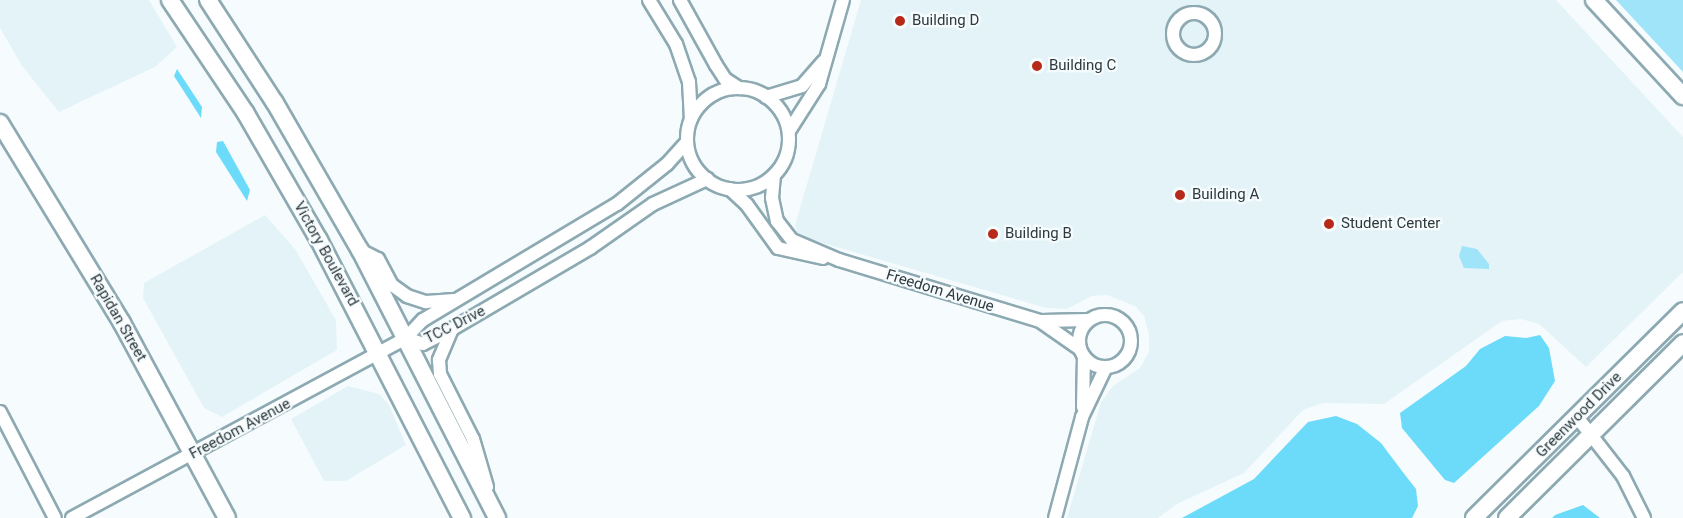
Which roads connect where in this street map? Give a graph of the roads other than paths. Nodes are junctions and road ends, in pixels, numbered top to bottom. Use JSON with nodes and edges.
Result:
{"nodes":[{"id":1,"x":170,"y":0,"type":"edge"},
{"id":2,"x":208,"y":0,"type":"edge"},
{"id":3,"x":649,"y":0,"type":"edge"},
{"id":4,"x":680,"y":0,"type":"edge"},
{"id":5,"x":843,"y":0,"type":"edge"},
{"id":6,"x":1204,"y":0,"type":"edge"},
{"id":7,"x":1594,"y":0,"type":"edge"},
{"id":8,"x":1200,"y":14,"type":"dead end"},
{"id":9,"x":823,"y":61,"type":"junction"},
{"id":10,"x":740,"y":88,"type":"junction"},
{"id":11,"x":1683,"y":96,"type":"edge"},
{"id":12,"x":766,"y":97,"type":"junction"},
{"id":13,"x":691,"y":119,"type":"junction"},
{"id":14,"x":0,"y":123,"type":"edge"},
{"id":15,"x":789,"y":131,"type":"junction"},
{"id":16,"x":687,"y":142,"type":"junction"},
{"id":17,"x":774,"y":175,"type":"junction"},
{"id":18,"x":707,"y":179,"type":"junction"},
{"id":19,"x":730,"y":189,"type":"junction"},
{"id":20,"x":360,"y":250,"type":"junction"},
{"id":21,"x":840,"y":260,"type":"junction"},
{"id":22,"x":455,"y":299,"type":"junction"},
{"id":23,"x":1683,"y":311,"type":"edge"},
{"id":24,"x":1089,"y":320,"type":"junction"},
{"id":25,"x":1040,"y":321,"type":"junction"},
{"id":26,"x":452,"y":329,"type":"junction"},
{"id":27,"x":406,"y":338,"type":"junction"},
{"id":28,"x":1683,"y":343,"type":"edge"},
{"id":29,"x":379,"y":352,"type":"junction"},
{"id":30,"x":1082,"y":353,"type":"junction"},
{"id":31,"x":1106,"y":367,"type":"junction"},
{"id":32,"x":0,"y":412,"type":"edge"},
{"id":33,"x":1082,"y":417,"type":"junction"},
{"id":34,"x":1576,"y":417,"type":"junction"},
{"id":35,"x":1592,"y":434,"type":"junction"},
{"id":36,"x":194,"y":454,"type":"junction"},
{"id":37,"x":495,"y":513,"type":"edge"},
{"id":38,"x":56,"y":518,"type":"edge"},
{"id":39,"x":72,"y":518,"type":"edge"},
{"id":40,"x":227,"y":518,"type":"edge"},
{"id":41,"x":462,"y":518,"type":"edge"},
{"id":42,"x":1055,"y":518,"type":"edge"},
{"id":43,"x":1474,"y":518,"type":"edge"},
{"id":44,"x":1508,"y":518,"type":"edge"},
{"id":45,"x":1644,"y":518,"type":"edge"}],
"edges":[{"from":1,"to":29,"type":"main road","name":"Victory Boulevard"},
{"from":2,"to":20,"type":"main road","name":"Victory Boulevard"},
{"from":3,"to":13,"type":"street"},
{"from":4,"to":10,"type":"street"},
{"from":5,"to":9,"type":"street"},
{"from":6,"to":8,"type":"street"},
{"from":7,"to":11,"type":"main road"},
{"from":9,"to":12,"type":"street"},
{"from":9,"to":15,"type":"street"},
{"from":10,"to":12,"type":"street"},
{"from":10,"to":13,"type":"street"},
{"from":12,"to":15,"type":"street"},
{"from":13,"to":16,"type":"street"},
{"from":14,"to":36,"type":"main road","name":"Rapidan Street"},
{"from":15,"to":17,"type":"street"},
{"from":16,"to":18,"type":"street"},
{"from":16,"to":22,"type":"street","name":"TCC Drive"},
{"from":17,"to":19,"type":"street"},
{"from":17,"to":21,"type":"street","name":"Freedom Avenue"},
{"from":18,"to":19,"type":"street"},
{"from":18,"to":26,"type":"street","name":"TCC Drive"},
{"from":19,"to":21,"type":"street","name":"Freedom Avenue"},
{"from":20,"to":22,"type":"street"},
{"from":20,"to":27,"type":"main road","name":"Victory Boulevard"},
{"from":21,"to":25,"type":"street","name":"Freedom Avenue"},
{"from":22,"to":27,"type":"street","name":"TCC Drive"},
{"from":23,"to":34,"type":"main road","name":"Greenwood Drive"},
{"from":24,"to":25,"type":"street","name":"Freedom Avenue"},
{"from":24,"to":30,"type":"street","name":"Freedom Avenue"},
{"from":24,"to":31,"type":"street","name":"Freedom Avenue"},
{"from":25,"to":30,"type":"street","name":"Freedom Avenue"},
{"from":26,"to":27,"type":"street","name":"TCC Drive"},
{"from":26,"to":37,"type":"street"},
{"from":27,"to":29,"type":"street","name":"Freedom Avenue"},
{"from":27,"to":37,"type":"main road","name":"Victory Boulevard"},
{"from":28,"to":35,"type":"main road","name":"Greenwood Drive"},
{"from":29,"to":36,"type":"street","name":"Freedom Avenue"},
{"from":29,"to":41,"type":"main road","name":"Victory Boulevard"},
{"from":30,"to":31,"type":"street","name":"Freedom Avenue"},
{"from":30,"to":33,"type":"street","name":"Freedom Avenue"},
{"from":31,"to":33,"type":"street","name":"Freedom Avenue"},
{"from":32,"to":38,"type":"street"},
{"from":33,"to":42,"type":"street","name":"Freedom Avenue"},
{"from":34,"to":35,"type":"street"},
{"from":34,"to":43,"type":"main road","name":"Greenwood Drive"},
{"from":35,"to":44,"type":"main road","name":"Greenwood Drive"},
{"from":35,"to":45,"type":"street"},
{"from":36,"to":39,"type":"street","name":"Freedom Avenue"},
{"from":36,"to":40,"type":"main road","name":"Rapidan Street"}]}
